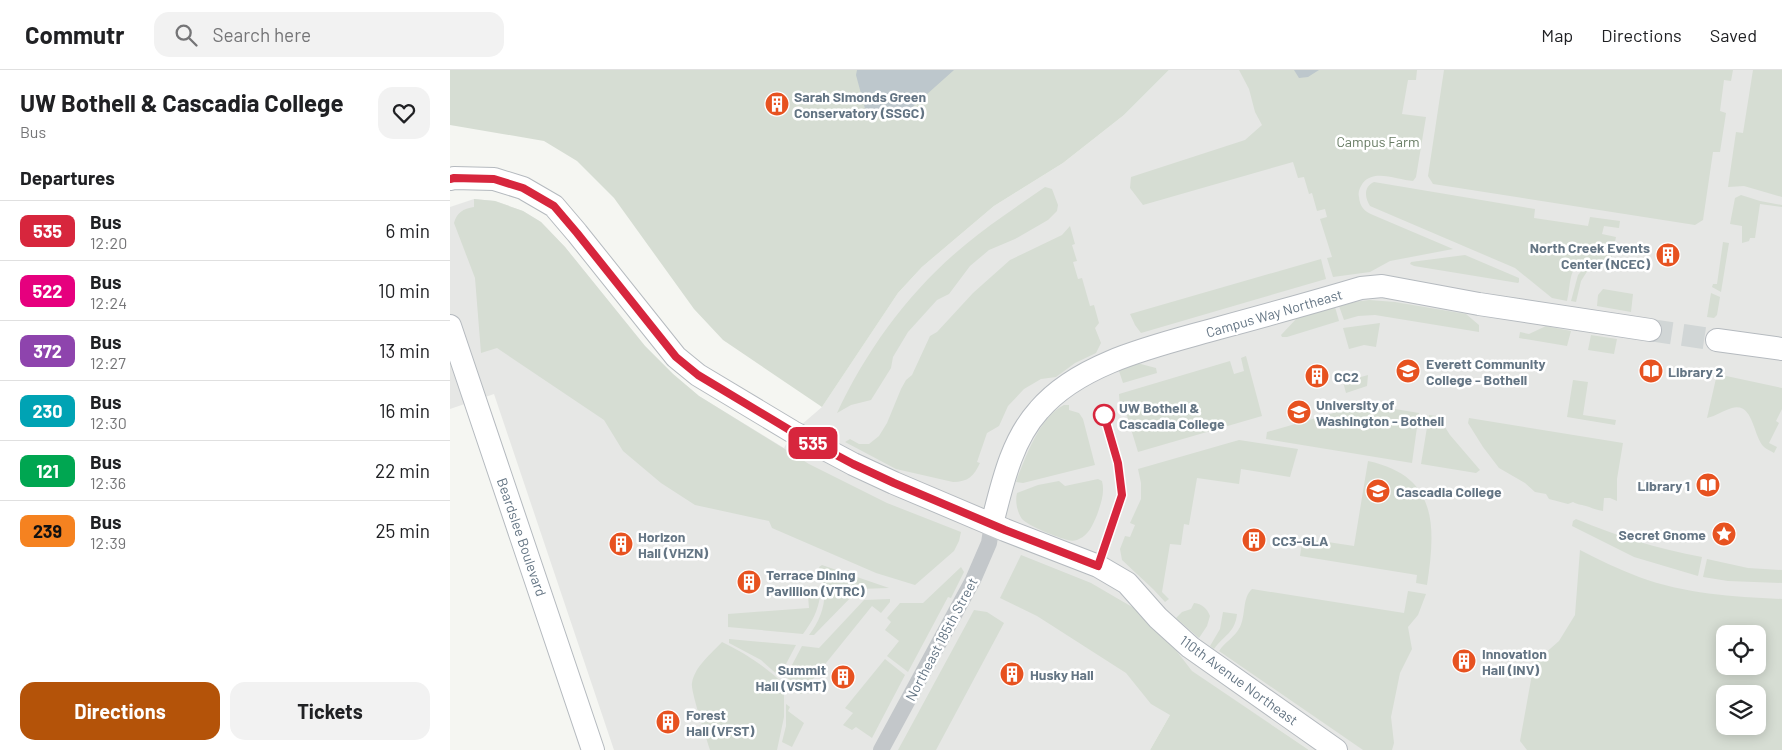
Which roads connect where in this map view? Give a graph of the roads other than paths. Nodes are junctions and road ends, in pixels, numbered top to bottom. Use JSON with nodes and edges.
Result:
{"nodes":[{"id":1,"x":450,"y":179,"type":"edge"},
{"id":2,"x":450,"y":326,"type":"edge"},
{"id":3,"x":1650,"y":330,"type":"tunnel mouth"},
{"id":4,"x":1718,"y":340,"type":"tunnel mouth"},
{"id":5,"x":1782,"y":350,"type":"edge"},
{"id":6,"x":992,"y":524,"type":"junction"},
{"id":7,"x":593,"y":750,"type":"edge"},
{"id":8,"x":881,"y":750,"type":"edge"},
{"id":9,"x":1336,"y":750,"type":"edge"}],
"edges":[{"from":1,"to":6,"type":"street","name":"110th Avenue Northeast"},
{"from":2,"to":7,"type":"street","name":"Beardslee Boulevard"},
{"from":3,"to":6,"type":"street","name":"Campus Way Northeast"},
{"from":4,"to":5,"type":"street"},
{"from":6,"to":8,"type":"street","name":"Northeast 185th Street"},
{"from":6,"to":9,"type":"street","name":"110th Avenue Northeast"}]}
